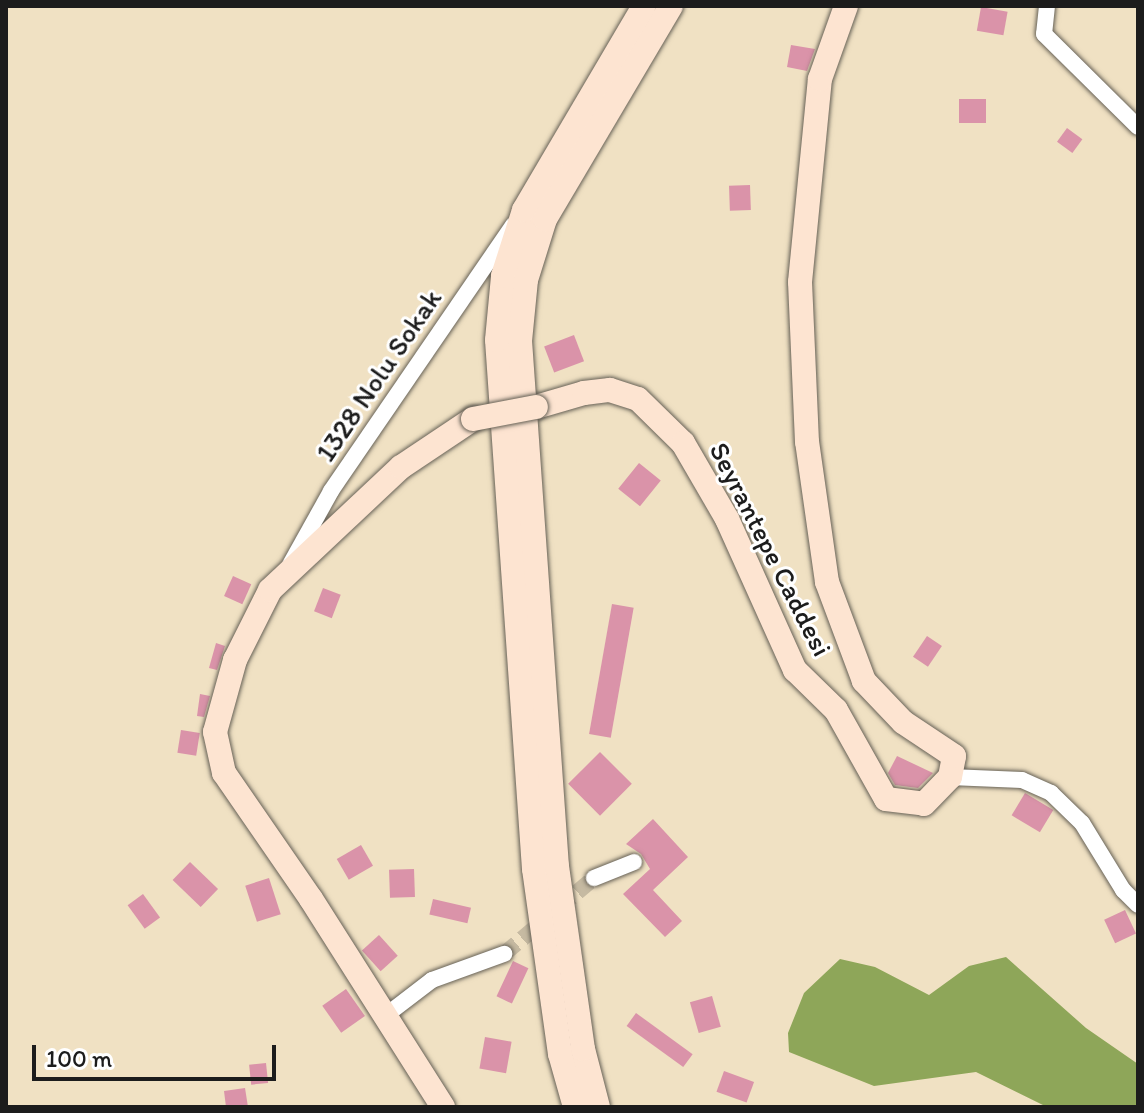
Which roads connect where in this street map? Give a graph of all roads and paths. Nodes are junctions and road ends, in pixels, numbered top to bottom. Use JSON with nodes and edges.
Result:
{"nodes":[{"id":1,"x":644,"y":6,"type":"edge"},
{"id":2,"x":671,"y":6,"type":"edge"},
{"id":3,"x":846,"y":6,"type":"edge"},
{"id":4,"x":1047,"y":6,"type":"edge"},
{"id":5,"x":1138,"y":127,"type":"edge"},
{"id":6,"x":526,"y":206,"type":"junction"},
{"id":7,"x":282,"y":578,"type":"junction"},
{"id":8,"x":950,"y":777,"type":"junction"},
{"id":9,"x":634,"y":862,"type":"dead end"},
{"id":10,"x":594,"y":878,"type":"tunnel mouth"},
{"id":11,"x":1138,"y":905,"type":"edge"},
{"id":12,"x":504,"y":954,"type":"tunnel mouth"},
{"id":13,"x":385,"y":1016,"type":"junction"},
{"id":14,"x":443,"y":1107,"type":"edge"},
{"id":15,"x":575,"y":1107,"type":"edge"},
{"id":16,"x":598,"y":1107,"type":"edge"}],
"edges":[{"from":1,"to":6,"type":"street"},
{"from":2,"to":16,"type":"street"},
{"from":3,"to":8,"type":"street","name":"Seyrantepe Caddesi"},
{"from":4,"to":5,"type":"street"},
{"from":6,"to":7,"type":"street","name":"1328 Nolu Sokak"},
{"from":6,"to":15,"type":"street"},
{"from":7,"to":8,"type":"street","name":"Seyrantepe Caddesi","bridge":true},
{"from":7,"to":13,"type":"street","name":"Seyrantepe Caddesi"},
{"from":8,"to":11,"type":"street"},
{"from":9,"to":10,"type":"street"},
{"from":12,"to":13,"type":"street"},
{"from":13,"to":14,"type":"street","name":"Seyrantepe Caddesi"}]}
